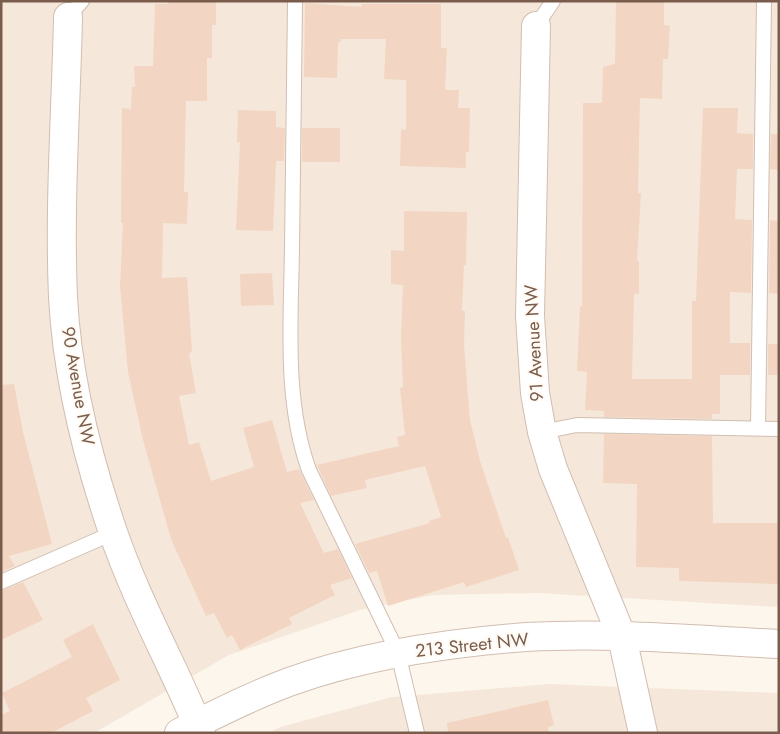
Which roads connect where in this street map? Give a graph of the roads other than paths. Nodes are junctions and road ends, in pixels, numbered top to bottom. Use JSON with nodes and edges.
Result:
{"nodes":[{"id":1,"x":295,"y":1,"type":"edge"},
{"id":2,"x":554,"y":1,"type":"edge"},
{"id":3,"x":764,"y":1,"type":"edge"},
{"id":4,"x":75,"y":9,"type":"edge"},
{"id":5,"x":536,"y":26,"type":"joint"},
{"id":6,"x":758,"y":428,"type":"junction"},
{"id":7,"x":779,"y":429,"type":"edge"},
{"id":8,"x":542,"y":432,"type":"junction"},
{"id":9,"x":113,"y":533,"type":"junction"},
{"id":10,"x":1,"y":582,"type":"edge"},
{"id":11,"x":622,"y":637,"type":"junction"},
{"id":12,"x":779,"y":644,"type":"edge"},
{"id":13,"x":398,"y":653,"type":"junction"},
{"id":14,"x":193,"y":730,"type":"edge"},
{"id":15,"x":417,"y":733,"type":"edge"},
{"id":16,"x":643,"y":733,"type":"edge"}],
"edges":[{"from":1,"to":13,"type":"lane"},
{"from":2,"to":5,"type":"lane"},
{"from":3,"to":6,"type":"lane"},
{"from":4,"to":9,"type":"street","name":"90 Avenue NW"},
{"from":5,"to":8,"type":"street","name":"91 Avenue NW"},
{"from":6,"to":7,"type":"lane"},
{"from":6,"to":8,"type":"lane"},
{"from":8,"to":11,"type":"street","name":"91 Avenue NW"},
{"from":9,"to":10,"type":"lane"},
{"from":9,"to":14,"type":"street","name":"90 Avenue NW"},
{"from":11,"to":12,"type":"street","name":"213 Street NW"},
{"from":11,"to":13,"type":"street","name":"213 Street NW"},
{"from":11,"to":16,"type":"street","name":"91 Avenue NW"},
{"from":13,"to":14,"type":"street","name":"213 Street NW"},
{"from":13,"to":15,"type":"lane"}]}
